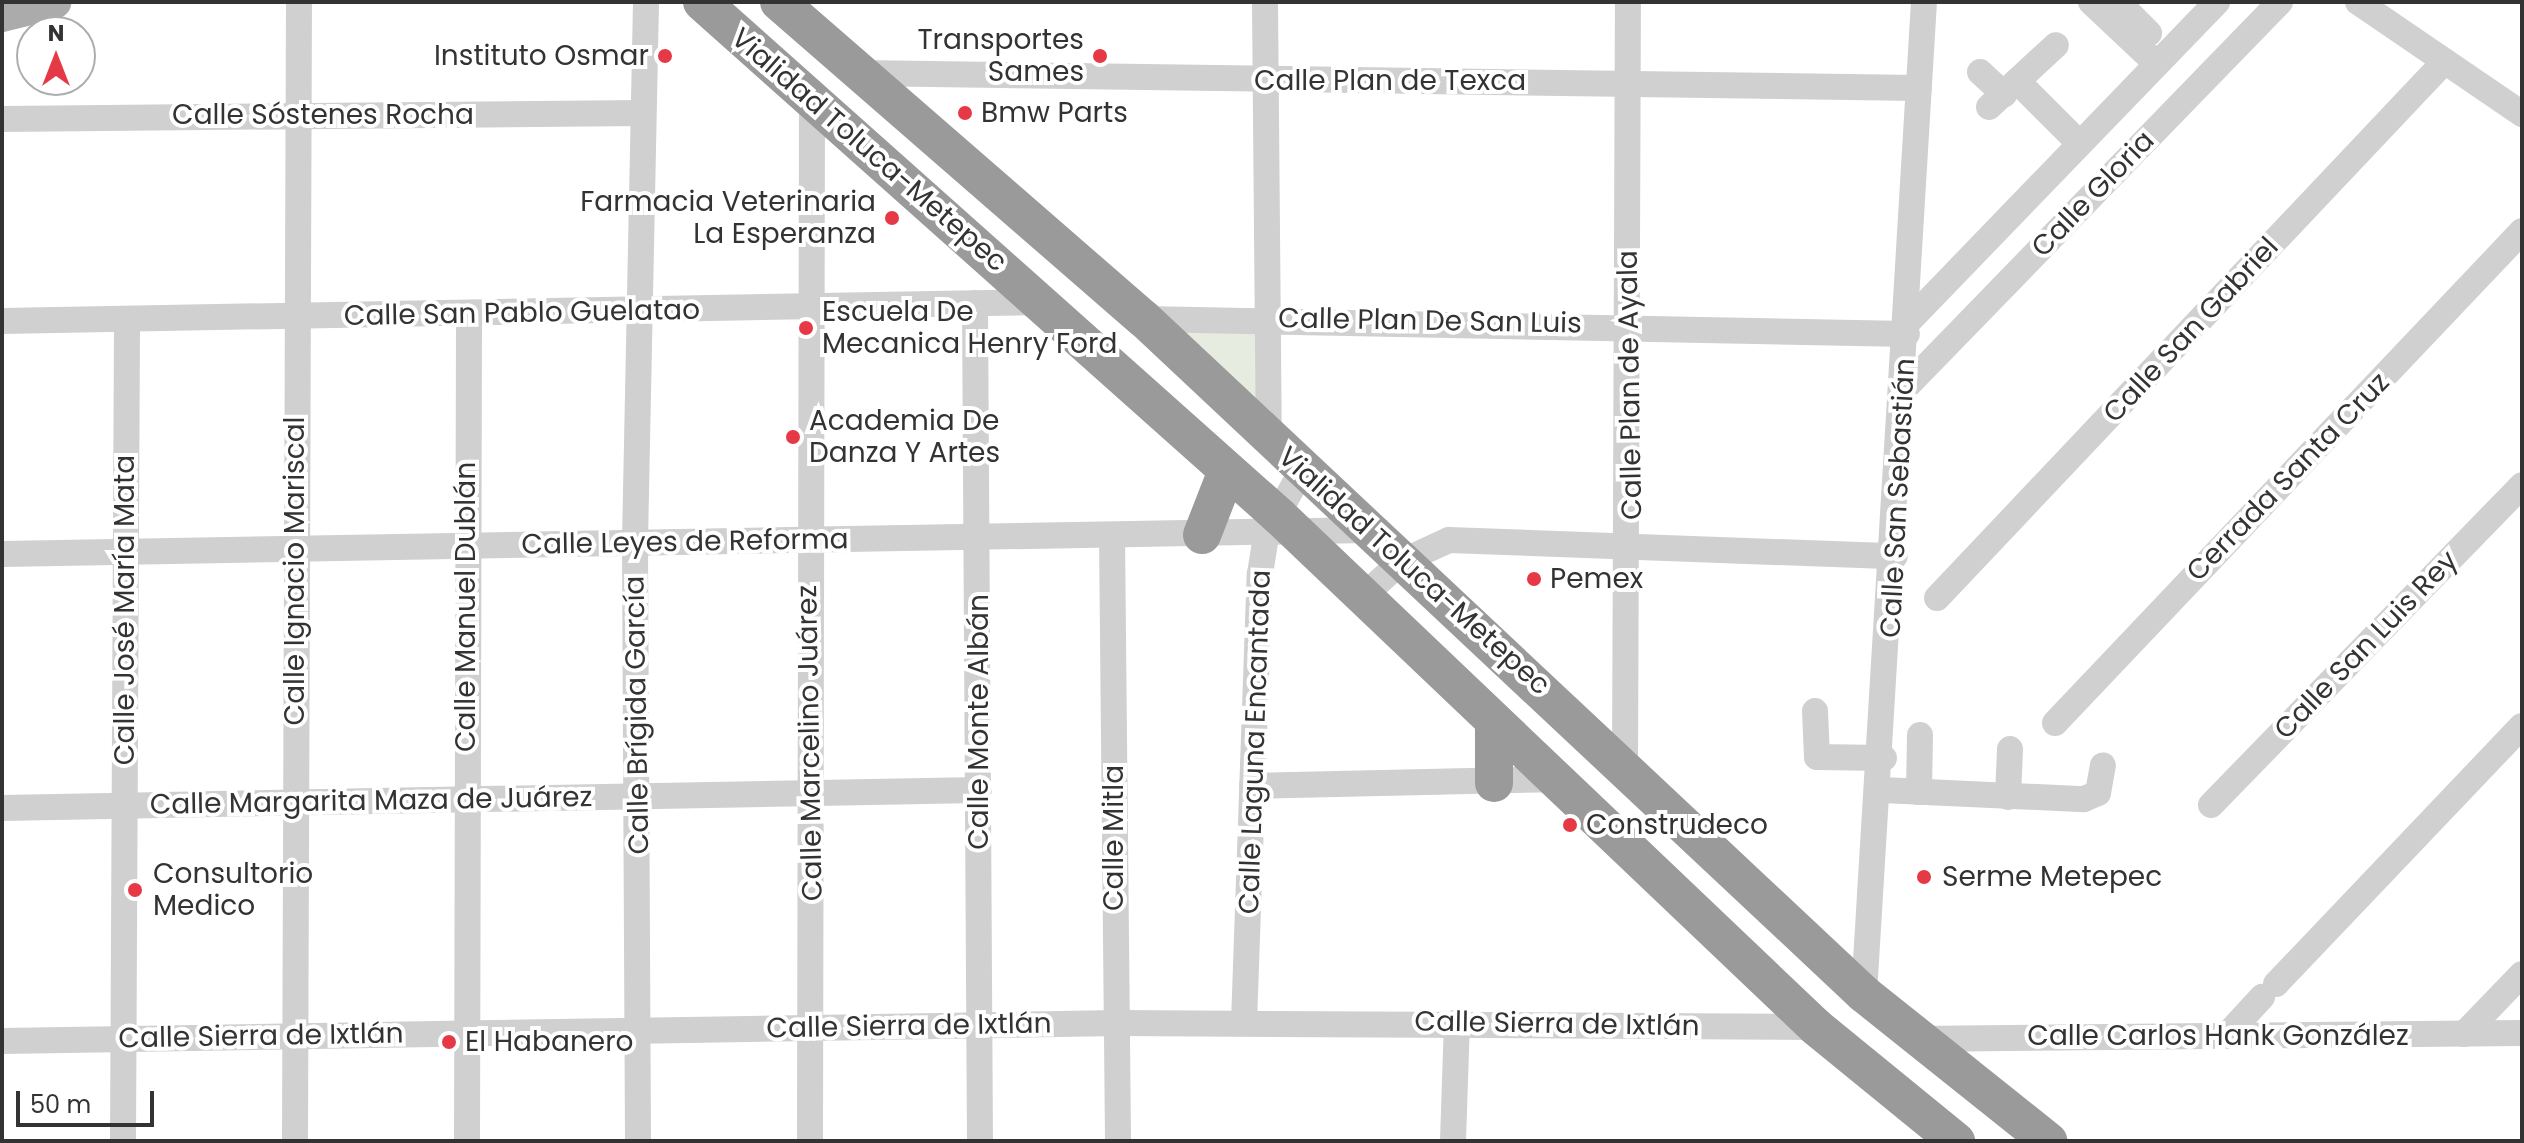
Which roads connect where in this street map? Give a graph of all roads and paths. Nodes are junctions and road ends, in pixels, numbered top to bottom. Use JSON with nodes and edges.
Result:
{"nodes":[{"id":1,"x":54,"y":2,"type":"edge"},
{"id":2,"x":299,"y":2,"type":"edge"},
{"id":3,"x":646,"y":2,"type":"edge"},
{"id":4,"x":702,"y":2,"type":"edge"},
{"id":5,"x":779,"y":2,"type":"edge"},
{"id":6,"x":1265,"y":2,"type":"edge"},
{"id":7,"x":1628,"y":2,"type":"edge"},
{"id":8,"x":1924,"y":2,"type":"edge"},
{"id":9,"x":2091,"y":2,"type":"edge"},
{"id":10,"x":2118,"y":2,"type":"edge"},
{"id":11,"x":2217,"y":2,"type":"edge"},
{"id":12,"x":2280,"y":2,"type":"edge"},
{"id":13,"x":2358,"y":2,"type":"edge"},
{"id":14,"x":2,"y":15,"type":"edge"},
{"id":15,"x":2162,"y":56,"type":"junction"},
{"id":16,"x":2445,"y":61,"type":"junction"},
{"id":17,"x":1980,"y":72,"type":"dead end"},
{"id":18,"x":860,"y":73,"type":"junction"},
{"id":19,"x":1265,"y":81,"type":"junction"},
{"id":20,"x":1627,"y":83,"type":"junction"},
{"id":21,"x":1919,"y":88,"type":"junction"},
{"id":22,"x":812,"y":105,"type":"junction"},
{"id":23,"x":643,"y":113,"type":"junction"},
{"id":24,"x":2522,"y":114,"type":"edge"},
{"id":25,"x":295,"y":115,"type":"junction"},
{"id":26,"x":2,"y":119,"type":"edge"},
{"id":27,"x":2084,"y":136,"type":"junction"},
{"id":28,"x":2522,"y":231,"type":"edge"},
{"id":29,"x":1042,"y":302,"type":"junction"},
{"id":30,"x":975,"y":303,"type":"junction"},
{"id":31,"x":807,"y":307,"type":"junction"},
{"id":32,"x":638,"y":312,"type":"junction"},
{"id":33,"x":469,"y":313,"type":"junction"},
{"id":34,"x":295,"y":316,"type":"junction"},
{"id":35,"x":127,"y":319,"type":"junction"},
{"id":36,"x":1144,"y":319,"type":"junction"},
{"id":37,"x":1265,"y":319,"type":"junction"},
{"id":38,"x":2,"y":321,"type":"edge"},
{"id":39,"x":1629,"y":323,"type":"junction"},
{"id":40,"x":1908,"y":328,"type":"junction"},
{"id":41,"x":1906,"y":387,"type":"junction"},
{"id":42,"x":1269,"y":441,"type":"junction"},
{"id":43,"x":1302,"y":470,"type":"junction"},
{"id":44,"x":1227,"y":471,"type":"junction"},
{"id":45,"x":2522,"y":485,"type":"edge"},
{"id":46,"x":1281,"y":529,"type":"junction"},
{"id":47,"x":1368,"y":530,"type":"junction"},
{"id":48,"x":1202,"y":535,"type":"junction"},
{"id":49,"x":979,"y":536,"type":"junction"},
{"id":50,"x":1112,"y":536,"type":"junction"},
{"id":51,"x":807,"y":539,"type":"junction"},
{"id":52,"x":635,"y":541,"type":"junction"},
{"id":53,"x":465,"y":548,"type":"junction"},
{"id":54,"x":1631,"y":548,"type":"junction"},
{"id":55,"x":126,"y":550,"type":"junction"},
{"id":56,"x":294,"y":550,"type":"junction"},
{"id":57,"x":2,"y":554,"type":"edge"},
{"id":58,"x":1895,"y":556,"type":"junction"},
{"id":59,"x":1401,"y":562,"type":"junction"},
{"id":60,"x":1361,"y":598,"type":"junction"},
{"id":61,"x":1937,"y":598,"type":"dead end"},
{"id":62,"x":1815,"y":711,"type":"dead end"},
{"id":63,"x":2055,"y":723,"type":"dead end"},
{"id":64,"x":1494,"y":726,"type":"junction"},
{"id":65,"x":2522,"y":726,"type":"edge"},
{"id":66,"x":1920,"y":735,"type":"dead end"},
{"id":67,"x":2010,"y":749,"type":"dead end"},
{"id":68,"x":1884,"y":758,"type":"junction"},
{"id":69,"x":2103,"y":765,"type":"dead end"},
{"id":70,"x":1625,"y":768,"type":"junction"},
{"id":71,"x":1552,"y":779,"type":"junction"},
{"id":72,"x":1494,"y":783,"type":"junction"},
{"id":73,"x":1252,"y":786,"type":"junction"},
{"id":74,"x":979,"y":790,"type":"junction"},
{"id":75,"x":1882,"y":790,"type":"junction"},
{"id":76,"x":809,"y":791,"type":"junction"},
{"id":77,"x":1919,"y":792,"type":"junction"},
{"id":78,"x":638,"y":796,"type":"junction"},
{"id":79,"x":2008,"y":797,"type":"junction"},
{"id":80,"x":464,"y":800,"type":"junction"},
{"id":81,"x":296,"y":802,"type":"junction"},
{"id":82,"x":124,"y":805,"type":"junction"},
{"id":83,"x":2211,"y":805,"type":"dead end"},
{"id":84,"x":2,"y":808,"type":"edge"},
{"id":85,"x":2522,"y":974,"type":"edge"},
{"id":86,"x":1864,"y":994,"type":"junction"},
{"id":87,"x":1457,"y":1022,"type":"junction"},
{"id":88,"x":1118,"y":1023,"type":"junction"},
{"id":89,"x":1244,"y":1023,"type":"junction"},
{"id":90,"x":979,"y":1025,"type":"junction"},
{"id":91,"x":812,"y":1026,"type":"junction"},
{"id":92,"x":1816,"y":1027,"type":"junction"},
{"id":93,"x":639,"y":1030,"type":"junction"},
{"id":94,"x":2522,"y":1033,"type":"edge"},
{"id":95,"x":466,"y":1034,"type":"junction"},
{"id":96,"x":2464,"y":1034,"type":"junction"},
{"id":97,"x":2227,"y":1035,"type":"junction"},
{"id":98,"x":298,"y":1036,"type":"junction"},
{"id":99,"x":125,"y":1038,"type":"junction"},
{"id":100,"x":1915,"y":1039,"type":"junction"},
{"id":101,"x":2,"y":1041,"type":"edge"},
{"id":102,"x":123,"y":1141,"type":"edge"},
{"id":103,"x":295,"y":1141,"type":"edge"},
{"id":104,"x":467,"y":1141,"type":"edge"},
{"id":105,"x":638,"y":1141,"type":"edge"},
{"id":106,"x":810,"y":1141,"type":"edge"},
{"id":107,"x":980,"y":1141,"type":"edge"},
{"id":108,"x":1118,"y":1141,"type":"edge"},
{"id":109,"x":1453,"y":1141,"type":"edge"},
{"id":110,"x":1956,"y":1141,"type":"edge"},
{"id":111,"x":2048,"y":1141,"type":"edge"}],
"edges":[{"from":1,"to":14,"type":"main road"},
{"from":2,"to":25,"type":"street","name":"Calle Ignacio Mariscal"},
{"from":3,"to":23,"type":"street","name":"Calle Brígida García"},
{"from":4,"to":22,"type":"highway","name":"Vialidad Toluca-Metepec"},
{"from":5,"to":18,"type":"highway","name":"Vialidad Toluca-Metepec"},
{"from":6,"to":19,"type":"street"},
{"from":7,"to":20,"type":"street","name":"Calle Plan de Ayala"},
{"from":8,"to":21,"type":"street","name":"Calle San Sebastián"},
{"from":9,"to":15,"type":"street"},
{"from":10,"to":15,"type":"street"},
{"from":11,"to":15,"type":"street","name":"Calle Gloria"},
{"from":12,"to":41,"type":"street","name":"Calle Gloria"},
{"from":13,"to":16,"type":"street"},
{"from":15,"to":27,"type":"street","name":"Calle Gloria"},
{"from":16,"to":24,"type":"street"},
{"from":16,"to":61,"type":"street","name":"Calle San Gabriel"},
{"from":17,"to":27,"type":"street"},
{"from":18,"to":19,"type":"street","name":"Calle Plan de Texca"},
{"from":18,"to":36,"type":"highway","name":"Vialidad Toluca-Metepec"},
{"from":19,"to":20,"type":"street","name":"Calle Plan de Texca"},
{"from":19,"to":37,"type":"street"},
{"from":20,"to":21,"type":"street","name":"Calle Plan de Texca"},
{"from":20,"to":39,"type":"street","name":"Calle Plan de Ayala"},
{"from":21,"to":40,"type":"street","name":"Calle San Sebastián"},
{"from":22,"to":29,"type":"highway","name":"Vialidad Toluca-Metepec"},
{"from":22,"to":31,"type":"street","name":"Calle Marcelino Juárez"},
{"from":23,"to":25,"type":"street","name":"Calle Sóstenes Rocha"},
{"from":23,"to":32,"type":"street","name":"Calle Brígida García"},
{"from":25,"to":26,"type":"street","name":"Calle Sóstenes Rocha"},
{"from":25,"to":34,"type":"street","name":"Calle Ignacio Mariscal"},
{"from":27,"to":40,"type":"street","name":"Calle Gloria"},
{"from":28,"to":63,"type":"street","name":"Cerrada Santa Cruz"},
{"from":29,"to":30,"type":"street","name":"Calle San Pablo Guelatao"},
{"from":29,"to":44,"type":"highway","name":"Vialidad Toluca-Metepec"},
{"from":30,"to":31,"type":"street","name":"Calle San Pablo Guelatao"},
{"from":30,"to":49,"type":"street","name":"Calle Monte Albán"},
{"from":31,"to":32,"type":"street","name":"Calle San Pablo Guelatao"},
{"from":31,"to":51,"type":"street","name":"Calle Marcelino Juárez"},
{"from":32,"to":33,"type":"street","name":"Calle San Pablo Guelatao"},
{"from":32,"to":52,"type":"street","name":"Calle Brígida García"},
{"from":33,"to":34,"type":"street","name":"Calle San Pablo Guelatao"},
{"from":33,"to":53,"type":"street","name":"Calle Manuel Dublán"},
{"from":34,"to":35,"type":"street","name":"Calle San Pablo Guelatao"},
{"from":34,"to":56,"type":"street","name":"Calle Ignacio Mariscal"},
{"from":35,"to":38,"type":"street","name":"Calle San Pablo Guelatao"},
{"from":35,"to":55,"type":"street","name":"Calle José María Mata"},
{"from":36,"to":37,"type":"street","name":"Calle Plan De San Luis"},
{"from":36,"to":42,"type":"highway","name":"Vialidad Toluca-Metepec"},
{"from":37,"to":39,"type":"street","name":"Calle Plan De San Luis"},
{"from":37,"to":42,"type":"street"},
{"from":39,"to":40,"type":"street","name":"Calle Plan De San Luis"},
{"from":39,"to":54,"type":"street","name":"Calle Plan de Ayala"},
{"from":40,"to":41,"type":"street","name":"Calle San Sebastián"},
{"from":41,"to":58,"type":"street","name":"Calle San Sebastián"},
{"from":42,"to":43,"type":"highway","name":"Vialidad Toluca-Metepec"},
{"from":43,"to":46,"type":"street","name":"Calle Laguna Encantada"},
{"from":43,"to":47,"type":"highway","name":"Vialidad Toluca-Metepec"},
{"from":44,"to":46,"type":"highway","name":"Vialidad Toluca-Metepec"},
{"from":44,"to":48,"type":"highway"},
{"from":45,"to":83,"type":"street","name":"Calle San Luis Rey"},
{"from":46,"to":47,"type":"street","name":"Calle Leyes de Reforma"},
{"from":46,"to":48,"type":"street","name":"Calle Leyes de Reforma"},
{"from":46,"to":60,"type":"highway","name":"Vialidad Toluca-Metepec"},
{"from":46,"to":73,"type":"street","name":"Calle Laguna Encantada"},
{"from":47,"to":59,"type":"highway","name":"Vialidad Toluca-Metepec"},
{"from":48,"to":50,"type":"street","name":"Calle Leyes de Reforma"},
{"from":49,"to":50,"type":"street","name":"Calle Leyes de Reforma"},
{"from":49,"to":51,"type":"street","name":"Calle Leyes de Reforma"},
{"from":49,"to":74,"type":"street","name":"Calle Monte Albán"},
{"from":50,"to":88,"type":"street","name":"Calle Mitla"},
{"from":51,"to":52,"type":"street","name":"Calle Leyes de Reforma"},
{"from":51,"to":76,"type":"street","name":"Calle Marcelino Juárez"},
{"from":52,"to":53,"type":"street","name":"Calle Leyes de Reforma"},
{"from":52,"to":78,"type":"street","name":"Calle Brígida García"},
{"from":53,"to":56,"type":"street","name":"Calle Leyes de Reforma"},
{"from":53,"to":80,"type":"street","name":"Calle Manuel Dublán"},
{"from":54,"to":58,"type":"street"},
{"from":54,"to":59,"type":"street"},
{"from":54,"to":70,"type":"street","name":"Calle Plan de Ayala"},
{"from":55,"to":56,"type":"street","name":"Calle Leyes de Reforma"},
{"from":55,"to":57,"type":"street","name":"Calle Leyes de Reforma"},
{"from":55,"to":82,"type":"street","name":"Calle José María Mata"},
{"from":56,"to":81,"type":"street","name":"Calle Ignacio Mariscal"},
{"from":58,"to":68,"type":"street","name":"Calle San Sebastián"},
{"from":59,"to":60,"type":"street"},
{"from":59,"to":70,"type":"highway","name":"Vialidad Toluca-Metepec"},
{"from":60,"to":64,"type":"highway","name":"Vialidad Toluca-Metepec"},
{"from":62,"to":68,"type":"street"},
{"from":64,"to":71,"type":"highway","name":"Vialidad Toluca-Metepec"},
{"from":64,"to":72,"type":"highway"},
{"from":65,"to":97,"type":"street"},
{"from":66,"to":77,"type":"street"},
{"from":67,"to":79,"type":"street"},
{"from":68,"to":75,"type":"street","name":"Calle San Sebastián"},
{"from":69,"to":79,"type":"street"},
{"from":70,"to":86,"type":"highway","name":"Vialidad Toluca-Metepec"},
{"from":71,"to":72,"type":"street"},
{"from":71,"to":92,"type":"highway","name":"Vialidad Toluca-Metepec"},
{"from":72,"to":73,"type":"street"},
{"from":73,"to":89,"type":"street","name":"Calle Laguna Encantada"},
{"from":74,"to":76,"type":"street","name":"Calle Margarita Maza de Juárez"},
{"from":74,"to":90,"type":"street","name":"Calle Monte Albán"},
{"from":75,"to":77,"type":"street"},
{"from":75,"to":86,"type":"street","name":"Calle San Sebastián"},
{"from":76,"to":78,"type":"street","name":"Calle Margarita Maza de Juárez"},
{"from":76,"to":91,"type":"street","name":"Calle Marcelino Juárez"},
{"from":77,"to":79,"type":"street"},
{"from":78,"to":80,"type":"street","name":"Calle Margarita Maza de Juárez"},
{"from":78,"to":93,"type":"street","name":"Calle Brígida García"},
{"from":80,"to":81,"type":"street","name":"Calle Margarita Maza de Juárez"},
{"from":80,"to":95,"type":"street","name":"Calle Manuel Dublán"},
{"from":81,"to":82,"type":"street","name":"Calle Margarita Maza de Juárez"},
{"from":81,"to":98,"type":"street","name":"Calle Ignacio Mariscal"},
{"from":82,"to":84,"type":"street","name":"Calle Margarita Maza de Juárez"},
{"from":82,"to":99,"type":"street","name":"Calle José María Mata"},
{"from":85,"to":96,"type":"street"},
{"from":86,"to":100,"type":"highway","name":"Vialidad Toluca-Metepec"},
{"from":87,"to":89,"type":"street","name":"Calle Sierra de Ixtlán"},
{"from":87,"to":92,"type":"street","name":"Calle Sierra de Ixtlán"},
{"from":87,"to":109,"type":"street"},
{"from":88,"to":89,"type":"street","name":"Calle Sierra de Ixtlán"},
{"from":88,"to":90,"type":"street","name":"Calle Sierra de Ixtlán"},
{"from":88,"to":108,"type":"street","name":"Calle Mitla"},
{"from":90,"to":91,"type":"street","name":"Calle Sierra de Ixtlán"},
{"from":90,"to":107,"type":"street","name":"Calle Monte Albán"},
{"from":91,"to":93,"type":"street","name":"Calle Sierra de Ixtlán"},
{"from":91,"to":106,"type":"street","name":"Calle Marcelino Juárez"},
{"from":92,"to":110,"type":"highway","name":"Vialidad Toluca-Metepec"},
{"from":93,"to":95,"type":"street","name":"Calle Sierra de Ixtlán"},
{"from":93,"to":105,"type":"street","name":"Calle Brígida García"},
{"from":94,"to":96,"type":"street","name":"Calle Carlos Hank González"},
{"from":95,"to":98,"type":"street","name":"Calle Sierra de Ixtlán"},
{"from":95,"to":104,"type":"street","name":"Calle Manuel Dublán"},
{"from":96,"to":97,"type":"street","name":"Calle Carlos Hank González"},
{"from":97,"to":100,"type":"street","name":"Calle Carlos Hank González"},
{"from":98,"to":99,"type":"street","name":"Calle Sierra de Ixtlán"},
{"from":98,"to":103,"type":"street","name":"Calle Ignacio Mariscal"},
{"from":99,"to":101,"type":"street","name":"Calle Sierra de Ixtlán"},
{"from":99,"to":102,"type":"street","name":"Calle José María Mata"},
{"from":100,"to":111,"type":"highway","name":"Vialidad Toluca-Metepec"}]}
